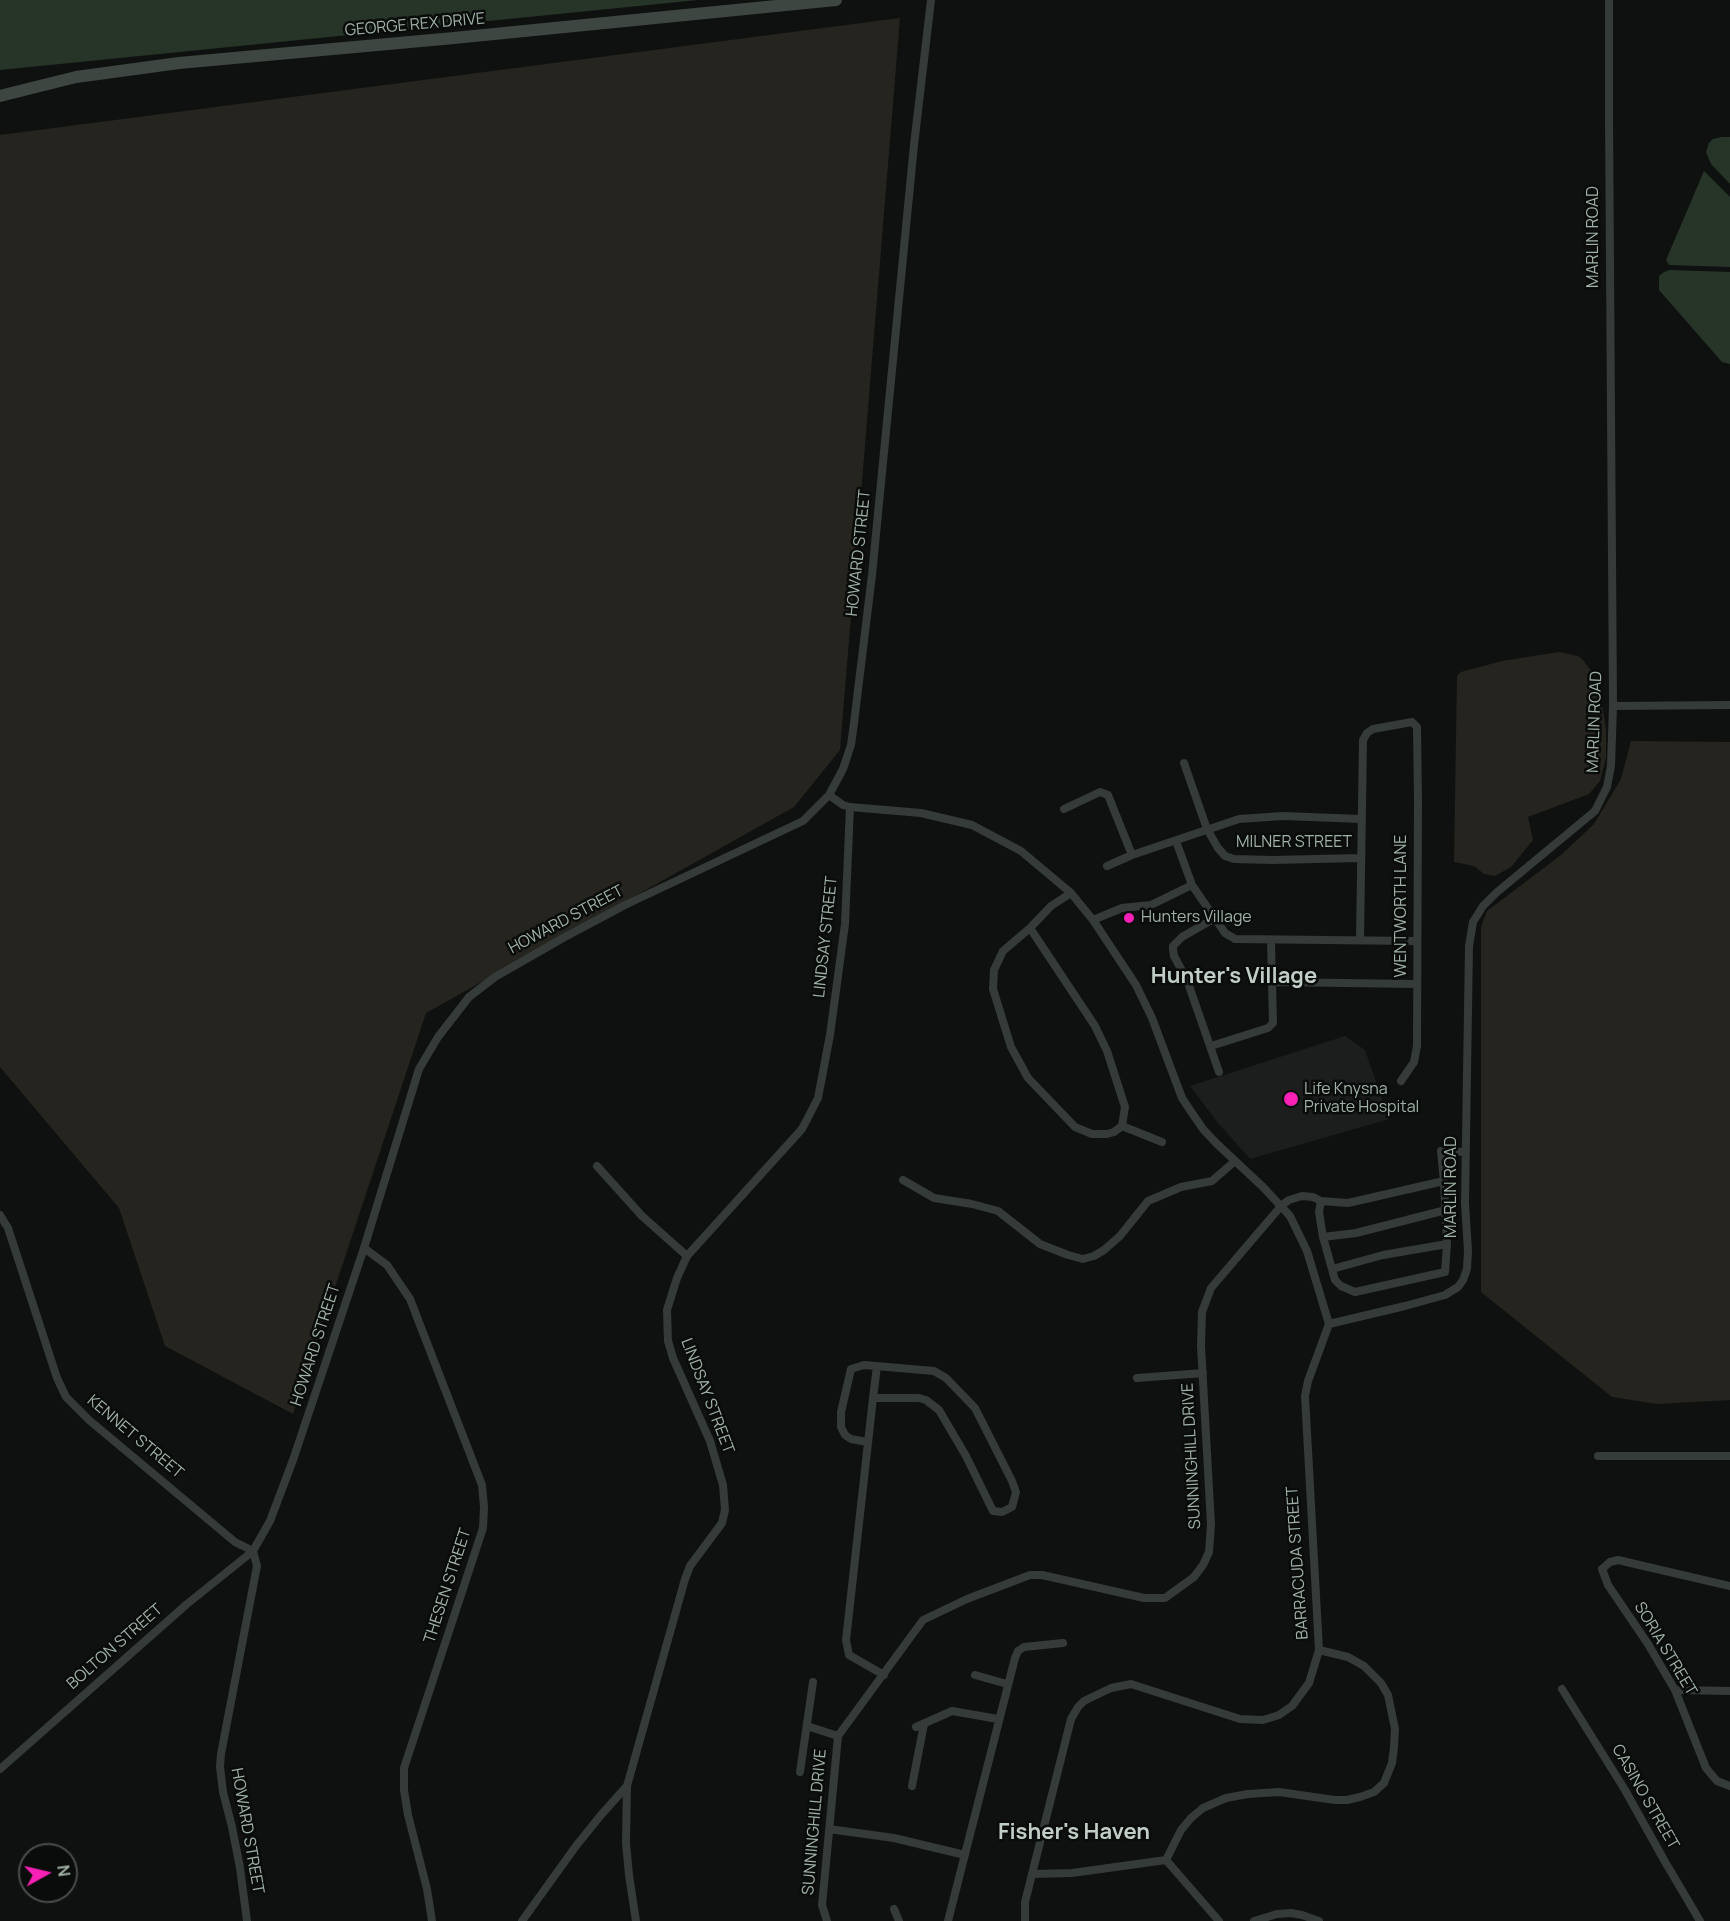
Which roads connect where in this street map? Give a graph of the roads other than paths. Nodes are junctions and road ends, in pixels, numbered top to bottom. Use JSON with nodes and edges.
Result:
{"nodes":[{"id":1,"x":836,"y":0,"type":"edge"},
{"id":2,"x":931,"y":0,"type":"edge"},
{"id":3,"x":1610,"y":0,"type":"edge"},
{"id":4,"x":0,"y":96,"type":"edge"},
{"id":5,"x":1730,"y":705,"type":"edge"},
{"id":6,"x":1613,"y":706,"type":"junction"},
{"id":7,"x":1184,"y":763,"type":"dead end"},
{"id":8,"x":829,"y":795,"type":"junction"},
{"id":9,"x":850,"y":807,"type":"junction"},
{"id":10,"x":1064,"y":809,"type":"dead end"},
{"id":11,"x":1361,"y":819,"type":"junction"},
{"id":12,"x":1207,"y":829,"type":"junction"},
{"id":13,"x":1176,"y":841,"type":"junction"},
{"id":14,"x":1131,"y":855,"type":"junction"},
{"id":15,"x":1361,"y":858,"type":"junction"},
{"id":16,"x":1107,"y":866,"type":"dead end"},
{"id":17,"x":1192,"y":885,"type":"junction"},
{"id":18,"x":1071,"y":894,"type":"junction"},
{"id":19,"x":1215,"y":918,"type":"junction"},
{"id":20,"x":1093,"y":920,"type":"junction"},
{"id":21,"x":1030,"y":928,"type":"junction"},
{"id":22,"x":1360,"y":940,"type":"junction"},
{"id":23,"x":1271,"y":941,"type":"junction"},
{"id":24,"x":1416,"y":941,"type":"junction"},
{"id":25,"x":1271,"y":982,"type":"junction"},
{"id":26,"x":1417,"y":984,"type":"junction"},
{"id":27,"x":1212,"y":1046,"type":"junction"},
{"id":28,"x":1219,"y":1072,"type":"dead end"},
{"id":29,"x":1401,"y":1081,"type":"dead end"},
{"id":30,"x":1122,"y":1126,"type":"junction"},
{"id":31,"x":1162,"y":1142,"type":"dead end"},
{"id":32,"x":1466,"y":1152,"type":"junction"},
{"id":33,"x":1235,"y":1161,"type":"junction"},
{"id":34,"x":597,"y":1166,"type":"dead end"},
{"id":35,"x":903,"y":1180,"type":"dead end"},
{"id":36,"x":1444,"y":1181,"type":"junction"},
{"id":37,"x":1321,"y":1201,"type":"junction"},
{"id":38,"x":1282,"y":1205,"type":"junction"},
{"id":39,"x":1446,"y":1210,"type":"junction"},
{"id":40,"x":0,"y":1215,"type":"edge"},
{"id":41,"x":1323,"y":1237,"type":"junction"},
{"id":42,"x":1447,"y":1244,"type":"junction"},
{"id":43,"x":363,"y":1248,"type":"junction"},
{"id":44,"x":687,"y":1256,"type":"junction"},
{"id":45,"x":1332,"y":1269,"type":"junction"},
{"id":46,"x":1329,"y":1324,"type":"junction"},
{"id":47,"x":877,"y":1366,"type":"junction"},
{"id":48,"x":1203,"y":1373,"type":"junction"},
{"id":49,"x":1137,"y":1378,"type":"dead end"},
{"id":50,"x":873,"y":1398,"type":"junction"},
{"id":51,"x":867,"y":1442,"type":"junction"},
{"id":52,"x":1598,"y":1456,"type":"dead end"},
{"id":53,"x":1730,"y":1456,"type":"edge"},
{"id":54,"x":253,"y":1551,"type":"junction"},
{"id":55,"x":1730,"y":1586,"type":"edge"},
{"id":56,"x":1063,"y":1643,"type":"dead end"},
{"id":57,"x":1319,"y":1650,"type":"junction"},
{"id":58,"x":975,"y":1675,"type":"dead end"},
{"id":59,"x":884,"y":1676,"type":"junction"},
{"id":60,"x":813,"y":1682,"type":"dead end"},
{"id":61,"x":1007,"y":1684,"type":"junction"},
{"id":62,"x":1562,"y":1689,"type":"dead end"},
{"id":63,"x":1675,"y":1690,"type":"junction"},
{"id":64,"x":1730,"y":1691,"type":"edge"},
{"id":65,"x":998,"y":1719,"type":"junction"},
{"id":66,"x":807,"y":1726,"type":"junction"},
{"id":67,"x":838,"y":1736,"type":"junction"},
{"id":68,"x":0,"y":1769,"type":"edge"},
{"id":69,"x":800,"y":1772,"type":"dead end"},
{"id":70,"x":627,"y":1786,"type":"junction"},
{"id":71,"x":912,"y":1786,"type":"dead end"},
{"id":72,"x":1730,"y":1786,"type":"edge"},
{"id":73,"x":829,"y":1829,"type":"junction"},
{"id":74,"x":965,"y":1855,"type":"junction"},
{"id":75,"x":1166,"y":1860,"type":"junction"},
{"id":76,"x":1032,"y":1874,"type":"junction"},
{"id":77,"x":894,"y":1909,"type":"dead end"},
{"id":78,"x":248,"y":1921,"type":"edge"},
{"id":79,"x":432,"y":1921,"type":"edge"},
{"id":80,"x":522,"y":1921,"type":"edge"},
{"id":81,"x":636,"y":1921,"type":"edge"},
{"id":82,"x":827,"y":1921,"type":"edge"},
{"id":83,"x":899,"y":1921,"type":"edge"},
{"id":84,"x":948,"y":1921,"type":"edge"},
{"id":85,"x":1024,"y":1921,"type":"edge"},
{"id":86,"x":1219,"y":1921,"type":"edge"},
{"id":87,"x":1254,"y":1921,"type":"edge"},
{"id":88,"x":1319,"y":1921,"type":"edge"},
{"id":89,"x":1700,"y":1921,"type":"edge"}],
"edges":[{"from":1,"to":4,"type":"street","name":"GEORGE REX DRIVE"},
{"from":2,"to":8,"type":"street","name":"HOWARD STREET"},
{"from":3,"to":6,"type":"street","name":"MARLIN ROAD"},
{"from":5,"to":6,"type":"street"},
{"from":6,"to":32,"type":"street","name":"MARLIN ROAD"},
{"from":7,"to":12,"type":"street","name":"MILNER STREET"},
{"from":8,"to":9,"type":"street"},
{"from":8,"to":43,"type":"street","name":"HOWARD STREET"},
{"from":9,"to":18,"type":"street"},
{"from":9,"to":44,"type":"street","name":"LINDSAY STREET"},
{"from":10,"to":14,"type":"street"},
{"from":11,"to":12,"type":"street"},
{"from":11,"to":15,"type":"street"},
{"from":11,"to":24,"type":"street","name":"WENTWORTH LANE"},
{"from":12,"to":13,"type":"street"},
{"from":12,"to":15,"type":"street","name":"MILNER STREET"},
{"from":13,"to":14,"type":"street"},
{"from":13,"to":17,"type":"street"},
{"from":14,"to":16,"type":"street"},
{"from":15,"to":22,"type":"street"},
{"from":17,"to":19,"type":"street"},
{"from":17,"to":20,"type":"street"},
{"from":18,"to":20,"type":"street"},
{"from":18,"to":21,"type":"street"},
{"from":19,"to":23,"type":"street"},
{"from":19,"to":27,"type":"street"},
{"from":20,"to":33,"type":"street"},
{"from":21,"to":30,"type":"street"},
{"from":21,"to":30,"type":"street"},
{"from":22,"to":23,"type":"street"},
{"from":22,"to":24,"type":"street"},
{"from":23,"to":25,"type":"street"},
{"from":24,"to":26,"type":"street","name":"WENTWORTH LANE"},
{"from":25,"to":26,"type":"street"},
{"from":25,"to":27,"type":"street"},
{"from":26,"to":29,"type":"street","name":"WENTWORTH LANE"},
{"from":27,"to":28,"type":"street"},
{"from":30,"to":31,"type":"street"},
{"from":32,"to":36,"type":"street"},
{"from":32,"to":46,"type":"street","name":"MARLIN ROAD"},
{"from":33,"to":35,"type":"street"},
{"from":33,"to":38,"type":"street"},
{"from":34,"to":44,"type":"street"},
{"from":36,"to":37,"type":"street"},
{"from":36,"to":39,"type":"street"},
{"from":37,"to":38,"type":"street"},
{"from":37,"to":41,"type":"street"},
{"from":38,"to":46,"type":"street"},
{"from":38,"to":48,"type":"street","name":"SUNNINGHILL DRIVE"},
{"from":39,"to":41,"type":"street"},
{"from":39,"to":42,"type":"street"},
{"from":40,"to":54,"type":"street","name":"KENNET STREET"},
{"from":41,"to":45,"type":"street"},
{"from":42,"to":45,"type":"street"},
{"from":42,"to":45,"type":"street"},
{"from":43,"to":54,"type":"street","name":"HOWARD STREET"},
{"from":43,"to":79,"type":"street","name":"THESEN STREET"},
{"from":44,"to":70,"type":"street","name":"LINDSAY STREET"},
{"from":46,"to":57,"type":"street","name":"BARRACUDA STREET"},
{"from":47,"to":50,"type":"street"},
{"from":47,"to":50,"type":"street"},
{"from":47,"to":51,"type":"street"},
{"from":48,"to":49,"type":"street"},
{"from":48,"to":59,"type":"street","name":"SUNNINGHILL DRIVE"},
{"from":50,"to":51,"type":"street"},
{"from":51,"to":59,"type":"street"},
{"from":52,"to":53,"type":"street"},
{"from":54,"to":68,"type":"street","name":"BOLTON STREET"},
{"from":54,"to":78,"type":"street","name":"HOWARD STREET"},
{"from":55,"to":63,"type":"street","name":"SORIA STREET"},
{"from":56,"to":61,"type":"street"},
{"from":57,"to":75,"type":"street"},
{"from":57,"to":76,"type":"street","name":"BARRACUDA STREET"},
{"from":58,"to":61,"type":"street"},
{"from":59,"to":67,"type":"street","name":"SUNNINGHILL DRIVE"},
{"from":60,"to":66,"type":"street"},
{"from":61,"to":65,"type":"street"},
{"from":62,"to":89,"type":"street","name":"CASINO STREET"},
{"from":63,"to":64,"type":"street"},
{"from":63,"to":72,"type":"street","name":"SORIA STREET"},
{"from":65,"to":71,"type":"street"},
{"from":65,"to":74,"type":"street"},
{"from":66,"to":67,"type":"street"},
{"from":66,"to":69,"type":"street"},
{"from":67,"to":73,"type":"street","name":"SUNNINGHILL DRIVE"},
{"from":70,"to":80,"type":"street"},
{"from":70,"to":81,"type":"street","name":"LINDSAY STREET"},
{"from":73,"to":74,"type":"street"},
{"from":73,"to":82,"type":"street","name":"SUNNINGHILL DRIVE"},
{"from":74,"to":84,"type":"street"},
{"from":75,"to":76,"type":"street"},
{"from":75,"to":86,"type":"street"},
{"from":76,"to":85,"type":"street","name":"BARRACUDA STREET"},
{"from":77,"to":83,"type":"street"},
{"from":87,"to":88,"type":"street"}]}
